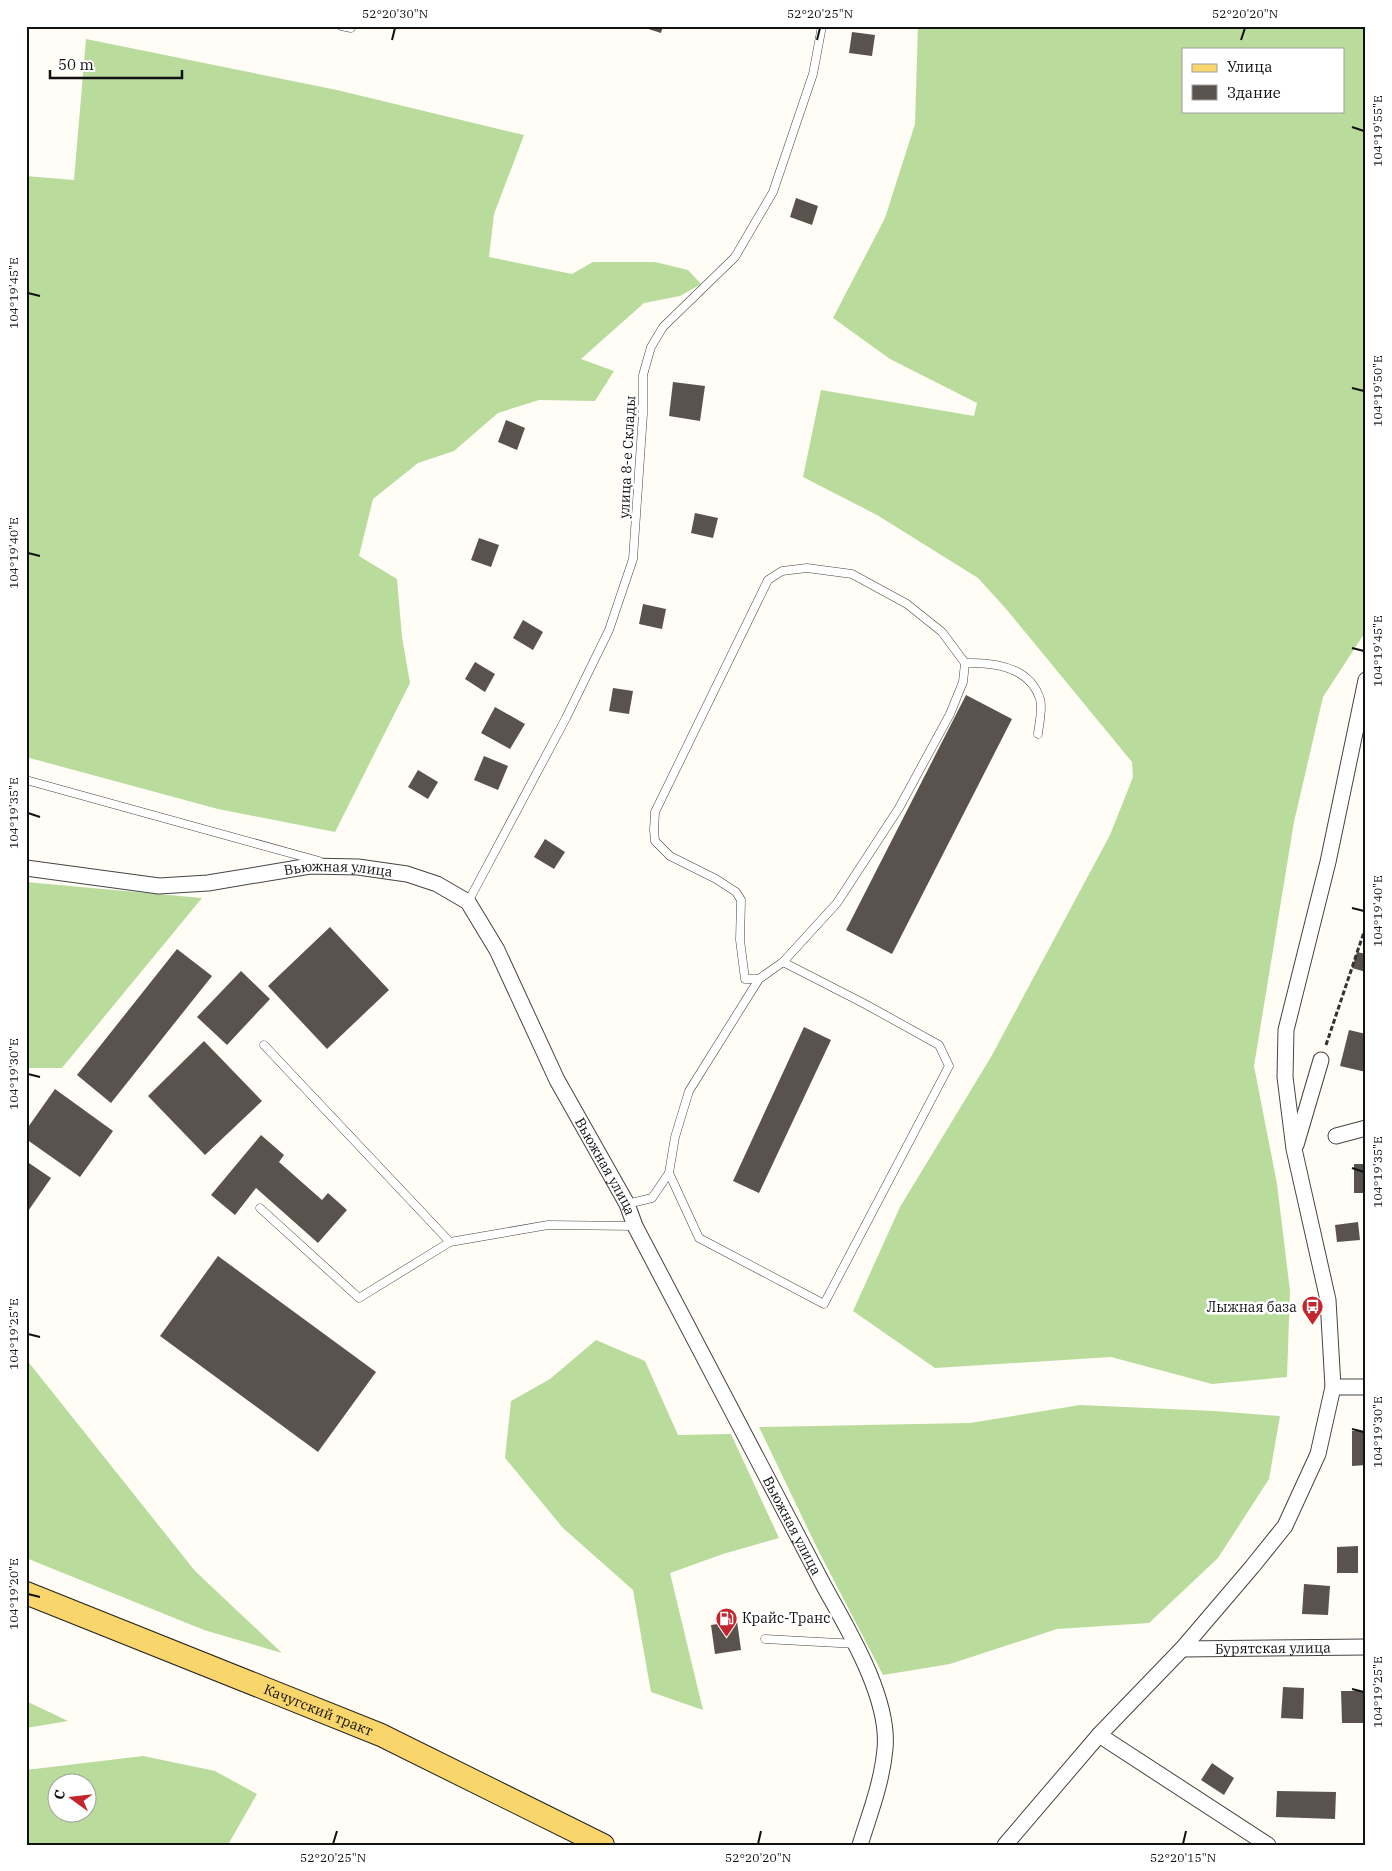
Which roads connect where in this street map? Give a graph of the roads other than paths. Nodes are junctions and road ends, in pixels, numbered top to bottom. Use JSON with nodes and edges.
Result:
{"nodes":[{"id":1,"x":341,"y":26,"type":"edge"},
{"id":2,"x":822,"y":26,"type":"edge"},
{"id":3,"x":351,"y":28,"type":"dead end"},
{"id":4,"x":965,"y":663,"type":"junction"},
{"id":5,"x":1366,"y":680,"type":"edge"},
{"id":6,"x":1038,"y":734,"type":"dead end"},
{"id":7,"x":26,"y":780,"type":"edge"},
{"id":8,"x":340,"y":866,"type":"junction"},
{"id":9,"x":26,"y":868,"type":"edge"},
{"id":10,"x":468,"y":902,"type":"junction"},
{"id":11,"x":783,"y":962,"type":"junction"},
{"id":12,"x":759,"y":979,"type":"junction"},
{"id":13,"x":264,"y":1045,"type":"dead end"},
{"id":14,"x":1321,"y":1060,"type":"road end"},
{"id":15,"x":1366,"y":1128,"type":"edge"},
{"id":16,"x":1336,"y":1136,"type":"dead end"},
{"id":17,"x":1294,"y":1149,"type":"junction"},
{"id":18,"x":669,"y":1173,"type":"junction"},
{"id":19,"x":627,"y":1204,"type":"junction"},
{"id":20,"x":260,"y":1208,"type":"dead end"},
{"id":21,"x":635,"y":1226,"type":"junction"},
{"id":22,"x":450,"y":1242,"type":"junction"},
{"id":23,"x":1333,"y":1387,"type":"junction"},
{"id":24,"x":1366,"y":1387,"type":"edge"},
{"id":25,"x":26,"y":1594,"type":"edge"},
{"id":26,"x":765,"y":1639,"type":"dead end"},
{"id":27,"x":857,"y":1644,"type":"junction"},
{"id":28,"x":1366,"y":1647,"type":"edge"},
{"id":29,"x":1182,"y":1649,"type":"junction"},
{"id":30,"x":1099,"y":1734,"type":"junction"},
{"id":31,"x":603,"y":1845,"type":"edge"},
{"id":32,"x":860,"y":1845,"type":"edge"},
{"id":33,"x":1005,"y":1845,"type":"edge"},
{"id":34,"x":1268,"y":1845,"type":"edge"}],
"edges":[{"from":1,"to":3,"type":"lane"},
{"from":2,"to":10,"type":"lane","name":"улица 8-е Склады"},
{"from":4,"to":6,"type":"lane"},
{"from":4,"to":11,"type":"lane"},
{"from":4,"to":12,"type":"lane"},
{"from":5,"to":17,"type":"street"},
{"from":7,"to":8,"type":"lane"},
{"from":8,"to":9,"type":"street","name":"Вьюжная улица"},
{"from":8,"to":10,"type":"street","name":"Вьюжная улица"},
{"from":10,"to":19,"type":"street","name":"Вьюжная улица"},
{"from":11,"to":12,"type":"lane"},
{"from":11,"to":18,"type":"lane"},
{"from":12,"to":18,"type":"lane"},
{"from":13,"to":22,"type":"lane"},
{"from":14,"to":17,"type":"street"},
{"from":15,"to":16,"type":"street"},
{"from":17,"to":23,"type":"street"},
{"from":18,"to":19,"type":"lane"},
{"from":19,"to":21,"type":"street","name":"Вьюжная улица"},
{"from":20,"to":22,"type":"lane"},
{"from":21,"to":22,"type":"lane"},
{"from":21,"to":27,"type":"street","name":"Вьюжная улица"},
{"from":23,"to":24,"type":"street"},
{"from":23,"to":29,"type":"street"},
{"from":25,"to":31,"type":"main road","name":"Качугский тракт"},
{"from":26,"to":27,"type":"lane"},
{"from":27,"to":32,"type":"street","name":"Вьюжная улица"},
{"from":28,"to":29,"type":"street","name":"Бурятская улица"},
{"from":29,"to":30,"type":"street"},
{"from":30,"to":33,"type":"street"},
{"from":30,"to":34,"type":"street"}]}
